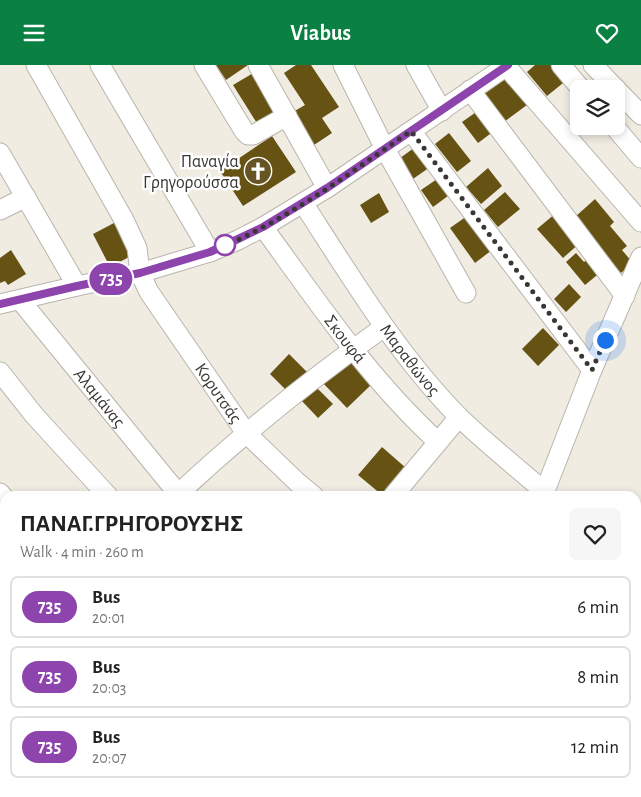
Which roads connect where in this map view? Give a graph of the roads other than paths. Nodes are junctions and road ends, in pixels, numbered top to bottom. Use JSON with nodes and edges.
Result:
{"nodes":[{"id":1,"x":36,"y":65,"type":"edge"},
{"id":2,"x":100,"y":65,"type":"edge"},
{"id":3,"x":204,"y":65,"type":"edge"},
{"id":4,"x":258,"y":65,"type":"edge"},
{"id":5,"x":343,"y":65,"type":"edge"},
{"id":6,"x":416,"y":65,"type":"edge"},
{"id":7,"x":561,"y":65,"type":"edge"},
{"id":8,"x":593,"y":65,"type":"edge"},
{"id":9,"x":507,"y":66,"type":"edge"},
{"id":10,"x":574,"y":80,"type":"edge"},
{"id":11,"x":607,"y":80,"type":"edge"},
{"id":12,"x":470,"y":90,"type":"junction"},
{"id":13,"x":625,"y":98,"type":"edge"},
{"id":14,"x":442,"y":111,"type":"junction"},
{"id":15,"x":641,"y":115,"type":"edge"},
{"id":16,"x":287,"y":116,"type":"junction"},
{"id":17,"x":411,"y":131,"type":"junction"},
{"id":18,"x":622,"y":135,"type":"edge"},
{"id":19,"x":385,"y":149,"type":"junction"},
{"id":20,"x":0,"y":153,"type":"edge"},
{"id":21,"x":641,"y":158,"type":"edge"},
{"id":22,"x":327,"y":188,"type":"junction"},
{"id":23,"x":26,"y":197,"type":"junction"},
{"id":24,"x":303,"y":203,"type":"junction"},
{"id":25,"x":0,"y":210,"type":"edge"},
{"id":26,"x":641,"y":222,"type":"edge"},
{"id":27,"x":263,"y":227,"type":"junction"},
{"id":28,"x":210,"y":252,"type":"junction"},
{"id":29,"x":641,"y":257,"type":"edge"},
{"id":30,"x":140,"y":273,"type":"junction"},
{"id":31,"x":77,"y":286,"type":"junction"},
{"id":32,"x":466,"y":293,"type":"dead end"},
{"id":33,"x":625,"y":296,"type":"junction"},
{"id":34,"x":20,"y":300,"type":"junction"},
{"id":35,"x":0,"y":304,"type":"edge"},
{"id":36,"x":384,"y":327,"type":"junction"},
{"id":37,"x":353,"y":349,"type":"junction"},
{"id":38,"x":592,"y":370,"type":"junction"},
{"id":39,"x":0,"y":372,"type":"edge"},
{"id":40,"x":459,"y":417,"type":"junction"},
{"id":41,"x":246,"y":433,"type":"junction"},
{"id":42,"x":438,"y":441,"type":"junction"},
{"id":43,"x":103,"y":491,"type":"edge"},
{"id":44,"x":174,"y":491,"type":"edge"},
{"id":45,"x":183,"y":491,"type":"edge"},
{"id":46,"x":308,"y":491,"type":"edge"},
{"id":47,"x":398,"y":491,"type":"edge"},
{"id":48,"x":541,"y":491,"type":"edge"},
{"id":49,"x":545,"y":491,"type":"edge"}],
"edges":[{"from":1,"to":30,"type":"street","name":"Κορυτσάς"},
{"from":2,"to":28,"type":"street"},
{"from":3,"to":16,"type":"street"},
{"from":4,"to":16,"type":"street"},
{"from":5,"to":19,"type":"street"},
{"from":6,"to":14,"type":"street"},
{"from":7,"to":10,"type":"street"},
{"from":8,"to":11,"type":"street"},
{"from":9,"to":12,"type":"street"},
{"from":9,"to":26,"type":"street"},
{"from":12,"to":14,"type":"street"},
{"from":12,"to":33,"type":"street"},
{"from":13,"to":15,"type":"street"},
{"from":14,"to":17,"type":"street"},
{"from":16,"to":22,"type":"street"},
{"from":17,"to":19,"type":"street"},
{"from":17,"to":38,"type":"street"},
{"from":18,"to":21,"type":"street"},
{"from":19,"to":22,"type":"street"},
{"from":19,"to":32,"type":"street"},
{"from":20,"to":23,"type":"street"},
{"from":22,"to":24,"type":"street"},
{"from":23,"to":25,"type":"street"},
{"from":23,"to":31,"type":"street"},
{"from":24,"to":27,"type":"street"},
{"from":24,"to":36,"type":"street","name":"Μαραθώνος"},
{"from":27,"to":28,"type":"street"},
{"from":27,"to":37,"type":"street","name":"Σκουφά"},
{"from":28,"to":30,"type":"street"},
{"from":29,"to":33,"type":"street"},
{"from":30,"to":31,"type":"street"},
{"from":30,"to":41,"type":"street","name":"Κορυτσάς"},
{"from":31,"to":34,"type":"street"},
{"from":33,"to":38,"type":"street"},
{"from":34,"to":35,"type":"street"},
{"from":34,"to":44,"type":"street","name":"Αλαμάνας"},
{"from":36,"to":37,"type":"street"},
{"from":36,"to":40,"type":"street","name":"Μαραθώνος"},
{"from":37,"to":41,"type":"street"},
{"from":37,"to":42,"type":"street","name":"Σκουφά"},
{"from":38,"to":49,"type":"street"},
{"from":39,"to":43,"type":"street"},
{"from":40,"to":42,"type":"street"},
{"from":40,"to":48,"type":"street","name":"Μαραθώνος"},
{"from":41,"to":45,"type":"street"},
{"from":41,"to":46,"type":"street","name":"Κορυτσάς"},
{"from":42,"to":47,"type":"street"}]}
